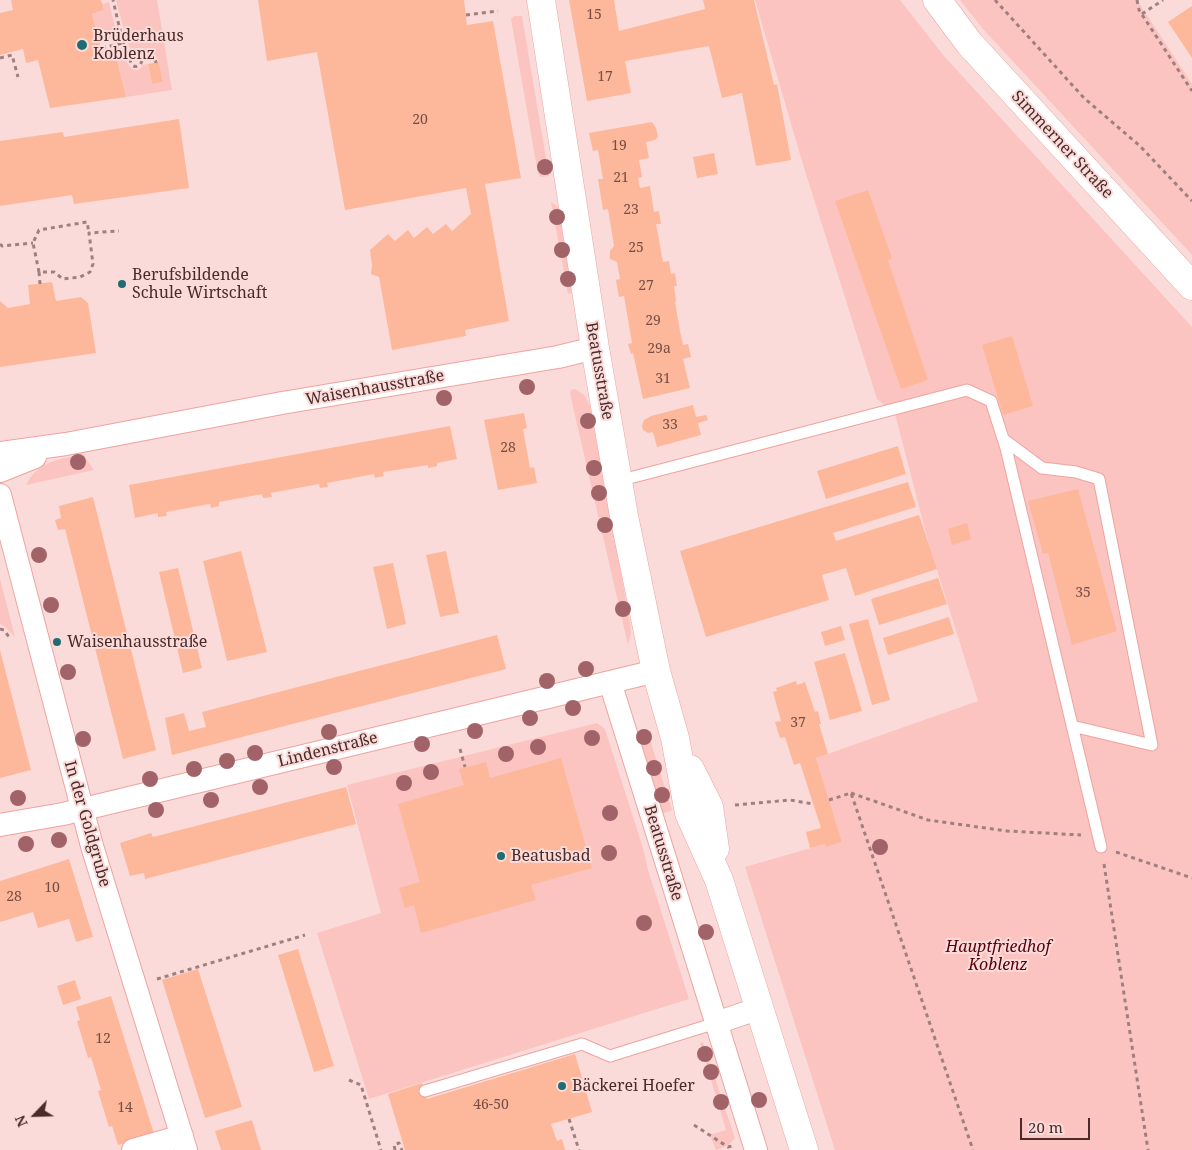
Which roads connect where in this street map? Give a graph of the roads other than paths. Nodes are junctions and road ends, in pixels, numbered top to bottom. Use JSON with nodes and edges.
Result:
{"nodes":[{"id":1,"x":541,"y":0,"type":"edge"},
{"id":2,"x":937,"y":0,"type":"edge"},
{"id":3,"x":1192,"y":286,"type":"edge"},
{"id":4,"x":595,"y":348,"type":"junction"},
{"id":5,"x":1003,"y":439,"type":"junction"},
{"id":6,"x":66,"y":444,"type":"junction"},
{"id":7,"x":0,"y":453,"type":"edge"},
{"id":8,"x":0,"y":471,"type":"edge"},
{"id":9,"x":618,"y":481,"type":"junction"},
{"id":10,"x":0,"y":495,"type":"edge"},
{"id":11,"x":656,"y":671,"type":"junction"},
{"id":12,"x":610,"y":682,"type":"junction"},
{"id":13,"x":1072,"y":726,"type":"junction"},
{"id":14,"x":81,"y":810,"type":"junction"},
{"id":15,"x":0,"y":826,"type":"edge"},
{"id":16,"x":1101,"y":847,"type":"road end"},
{"id":17,"x":760,"y":1008,"type":"junction"},
{"id":18,"x":716,"y":1023,"type":"junction"},
{"id":19,"x":425,"y":1091,"type":"dead end"},
{"id":20,"x":184,"y":1143,"type":"edge"},
{"id":21,"x":132,"y":1150,"type":"edge"},
{"id":22,"x":756,"y":1150,"type":"edge"},
{"id":23,"x":804,"y":1150,"type":"edge"}],
"edges":[{"from":1,"to":4,"type":"street","name":"Beatusstraße"},
{"from":2,"to":3,"type":"street","name":"Simmerner Straße"},
{"from":4,"to":6,"type":"street","name":"Waisenhausstraße"},
{"from":4,"to":9,"type":"street","name":"Beatusstraße"},
{"from":5,"to":9,"type":"lane"},
{"from":5,"to":13,"type":"lane"},
{"from":5,"to":13,"type":"lane"},
{"from":6,"to":7,"type":"street","name":"Waisenhausstraße"},
{"from":6,"to":8,"type":"street","name":"Waisenhausstraße"},
{"from":9,"to":11,"type":"street","name":"Beatusstraße"},
{"from":10,"to":14,"type":"street","name":"In der Goldgrube"},
{"from":11,"to":12,"type":"street","name":"Lindenstraße"},
{"from":11,"to":17,"type":"street","name":"Beatusstraße"},
{"from":12,"to":14,"type":"street","name":"Lindenstraße"},
{"from":12,"to":18,"type":"street","name":"Beatusstraße"},
{"from":13,"to":16,"type":"lane"},
{"from":14,"to":15,"type":"street","name":"Lindenstraße"},
{"from":14,"to":20,"type":"street","name":"In der Goldgrube"},
{"from":17,"to":18,"type":"street"},
{"from":17,"to":23,"type":"street","name":"Beatusstraße"},
{"from":18,"to":19,"type":"lane"},
{"from":18,"to":22,"type":"street","name":"Beatusstraße"},
{"from":20,"to":21,"type":"street"}]}
